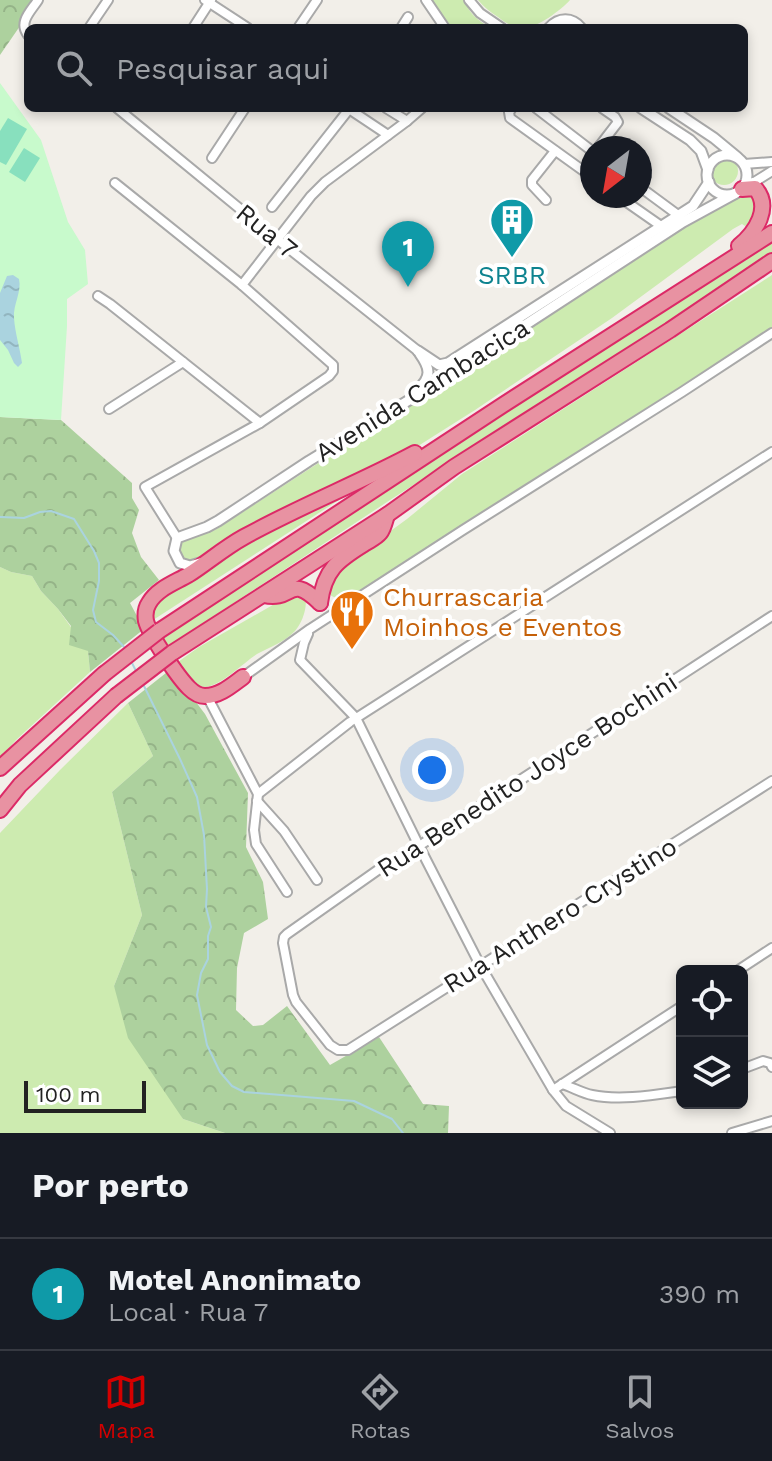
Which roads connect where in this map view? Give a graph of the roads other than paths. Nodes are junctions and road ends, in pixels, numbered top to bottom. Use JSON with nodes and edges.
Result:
{"nodes":[{"id":1,"x":38,"y":0,"type":"edge"},
{"id":2,"x":108,"y":0,"type":"edge"},
{"id":3,"x":317,"y":0,"type":"edge"},
{"id":4,"x":426,"y":0,"type":"edge"},
{"id":5,"x":469,"y":0,"type":"edge"},
{"id":6,"x":208,"y":1,"type":"edge"},
{"id":7,"x":408,"y":17,"type":"dead end"},
{"id":8,"x":24,"y":24,"type":"edge"},
{"id":9,"x":92,"y":24,"type":"edge"},
{"id":10,"x":195,"y":24,"type":"edge"},
{"id":11,"x":242,"y":24,"type":"edge"},
{"id":12,"x":301,"y":24,"type":"edge"},
{"id":13,"x":404,"y":24,"type":"edge"},
{"id":14,"x":443,"y":24,"type":"edge"},
{"id":15,"x":496,"y":24,"type":"edge"},
{"id":16,"x":555,"y":24,"type":"edge"},
{"id":17,"x":576,"y":24,"type":"edge"},
{"id":18,"x":122,"y":112,"type":"edge"},
{"id":19,"x":242,"y":112,"type":"edge"},
{"id":20,"x":348,"y":112,"type":"edge"},
{"id":21,"x":354,"y":112,"type":"edge"},
{"id":22,"x":392,"y":112,"type":"edge"},
{"id":23,"x":417,"y":112,"type":"edge"},
{"id":24,"x":509,"y":112,"type":"edge"},
{"id":25,"x":541,"y":112,"type":"edge"},
{"id":26,"x":608,"y":112,"type":"edge"},
{"id":27,"x":647,"y":112,"type":"edge"},
{"id":28,"x":675,"y":112,"type":"edge"},
{"id":29,"x":407,"y":121,"type":"junction"},
{"id":30,"x":388,"y":135,"type":"junction"},
{"id":31,"x":607,"y":136,"type":"edge"},
{"id":32,"x":580,"y":142,"type":"edge"},
{"id":33,"x":555,"y":151,"type":"junction"},
{"id":34,"x":212,"y":158,"type":"dead end"},
{"id":35,"x":742,"y":162,"type":"junction"},
{"id":36,"x":772,"y":162,"type":"edge"},
{"id":37,"x":580,"y":169,"type":"edge"},
{"id":38,"x":708,"y":170,"type":"junction"},
{"id":39,"x":772,"y":171,"type":"edge"},
{"id":40,"x":709,"y":182,"type":"junction"},
{"id":41,"x":115,"y":183,"type":"dead end"},
{"id":42,"x":741,"y":189,"type":"junction"},
{"id":43,"x":652,"y":196,"type":"edge"},
{"id":44,"x":546,"y":200,"type":"dead end"},
{"id":45,"x":272,"y":207,"type":"dead end"},
{"id":46,"x":635,"y":208,"type":"edge"},
{"id":47,"x":678,"y":215,"type":"junction"},
{"id":48,"x":661,"y":226,"type":"junction"},
{"id":49,"x":772,"y":233,"type":"edge"},
{"id":50,"x":278,"y":240,"type":"junction"},
{"id":51,"x":771,"y":262,"type":"edge"},
{"id":52,"x":242,"y":285,"type":"junction"},
{"id":53,"x":98,"y":296,"type":"dead end"},
{"id":54,"x":770,"y":337,"type":"edge"},
{"id":55,"x":607,"y":338,"type":"junction"},
{"id":56,"x":418,"y":351,"type":"junction"},
{"id":57,"x":183,"y":362,"type":"junction"},
{"id":58,"x":503,"y":405,"type":"junction"},
{"id":59,"x":394,"y":408,"type":"junction"},
{"id":60,"x":109,"y":409,"type":"dead end"},
{"id":61,"x":260,"y":423,"type":"junction"},
{"id":62,"x":772,"y":452,"type":"edge"},
{"id":63,"x":387,"y":515,"type":"junction"},
{"id":64,"x":177,"y":538,"type":"junction"},
{"id":65,"x":230,"y":545,"type":"junction"},
{"id":66,"x":263,"y":595,"type":"junction"},
{"id":67,"x":320,"y":603,"type":"junction"},
{"id":68,"x":772,"y":616,"type":"edge"},
{"id":69,"x":327,"y":619,"type":"junction"},
{"id":70,"x":310,"y":629,"type":"junction"},
{"id":71,"x":280,"y":652,"type":"junction"},
{"id":72,"x":300,"y":660,"type":"junction"},
{"id":73,"x":243,"y":677,"type":"joint"},
{"id":74,"x":207,"y":696,"type":"junction"},
{"id":75,"x":356,"y":718,"type":"junction"},
{"id":76,"x":0,"y":768,"type":"edge"},
{"id":77,"x":772,"y":781,"type":"edge"},
{"id":78,"x":257,"y":798,"type":"junction"},
{"id":79,"x":0,"y":810,"type":"edge"},
{"id":80,"x":419,"y":846,"type":"junction"},
{"id":81,"x":317,"y":880,"type":"dead end"},
{"id":82,"x":287,"y":892,"type":"dead end"},
{"id":83,"x":772,"y":948,"type":"edge"},
{"id":84,"x":480,"y":965,"type":"junction"},
{"id":85,"x":746,"y":965,"type":"edge"},
{"id":86,"x":676,"y":1010,"type":"edge"},
{"id":87,"x":348,"y":1050,"type":"joint"},
{"id":88,"x":748,"y":1067,"type":"edge"},
{"id":89,"x":772,"y":1067,"type":"edge"},
{"id":90,"x":562,"y":1084,"type":"junction"},
{"id":91,"x":553,"y":1090,"type":"junction"},
{"id":92,"x":676,"y":1092,"type":"edge"},
{"id":93,"x":772,"y":1121,"type":"edge"},
{"id":94,"x":610,"y":1133,"type":"edge"},
{"id":95,"x":732,"y":1133,"type":"edge"}],
"edges":[{"from":1,"to":8,"type":"street"},
{"from":2,"to":9,"type":"street"},
{"from":3,"to":12,"type":"street"},
{"from":4,"to":14,"type":"street"},
{"from":5,"to":15,"type":"street"},
{"from":6,"to":10,"type":"street"},
{"from":6,"to":11,"type":"street"},
{"from":7,"to":13,"type":"street"},
{"from":16,"to":17,"type":"street"},
{"from":18,"to":50,"type":"street","name":"Rua 7"},
{"from":19,"to":34,"type":"street"},
{"from":20,"to":45,"type":"street"},
{"from":21,"to":30,"type":"street"},
{"from":22,"to":29,"type":"street"},
{"from":23,"to":29,"type":"street"},
{"from":24,"to":33,"type":"street"},
{"from":25,"to":32,"type":"street"},
{"from":26,"to":31,"type":"street"},
{"from":27,"to":38,"type":"street"},
{"from":28,"to":35,"type":"street"},
{"from":29,"to":30,"type":"street"},
{"from":30,"to":50,"type":"street"},
{"from":33,"to":37,"type":"street"},
{"from":33,"to":44,"type":"street"},
{"from":35,"to":36,"type":"street"},
{"from":35,"to":38,"type":"street"},
{"from":35,"to":42,"type":"street"},
{"from":38,"to":40,"type":"street"},
{"from":39,"to":42,"type":"street"},
{"from":40,"to":42,"type":"street"},
{"from":40,"to":47,"type":"street","name":"Avenida Cambacica"},
{"from":41,"to":52,"type":"street"},
{"from":42,"to":55,"type":"highway"},
{"from":42,"to":59,"type":"street","name":"Avenida Cambacica"},
{"from":43,"to":47,"type":"street"},
{"from":46,"to":48,"type":"street"},
{"from":47,"to":48,"type":"street","name":"Avenida Cambacica"},
{"from":48,"to":56,"type":"street","name":"Avenida Cambacica"},
{"from":49,"to":55,"type":"highway"},
{"from":50,"to":52,"type":"street"},
{"from":50,"to":56,"type":"street","name":"Rua 7"},
{"from":51,"to":63,"type":"highway"},
{"from":52,"to":61,"type":"street"},
{"from":53,"to":57,"type":"street"},
{"from":54,"to":69,"type":"street"},
{"from":55,"to":58,"type":"highway"},
{"from":56,"to":59,"type":"street"},
{"from":57,"to":60,"type":"street"},
{"from":57,"to":61,"type":"street"},
{"from":58,"to":65,"type":"highway"},
{"from":58,"to":76,"type":"highway","bridge":true},
{"from":59,"to":64,"type":"street","name":"Avenida Cambacica"},
{"from":61,"to":64,"type":"street"},
{"from":62,"to":75,"type":"street"},
{"from":63,"to":66,"type":"highway"},
{"from":63,"to":67,"type":"highway"},
{"from":64,"to":65,"type":"street"},
{"from":65,"to":74,"type":"highway"},
{"from":66,"to":67,"type":"highway"},
{"from":66,"to":79,"type":"highway","bridge":true},
{"from":67,"to":69,"type":"street"},
{"from":68,"to":80,"type":"street","name":"Rua Benedito Joyce Bochini"},
{"from":69,"to":70,"type":"street"},
{"from":70,"to":71,"type":"street"},
{"from":70,"to":72,"type":"street"},
{"from":71,"to":72,"type":"street"},
{"from":71,"to":73,"type":"street"},
{"from":72,"to":75,"type":"street"},
{"from":73,"to":74,"type":"highway"},
{"from":74,"to":78,"type":"street"},
{"from":75,"to":78,"type":"street"},
{"from":75,"to":80,"type":"street"},
{"from":77,"to":84,"type":"street","name":"Rua Anthero Crystino"},
{"from":78,"to":81,"type":"street"},
{"from":78,"to":82,"type":"street"},
{"from":80,"to":84,"type":"street"},
{"from":80,"to":87,"type":"street","name":"Rua Benedito Joyce Bochini"},
{"from":83,"to":85,"type":"street"},
{"from":84,"to":87,"type":"street","name":"Rua Anthero Crystino"},
{"from":84,"to":91,"type":"street"},
{"from":86,"to":90,"type":"street"},
{"from":88,"to":89,"type":"street"},
{"from":90,"to":91,"type":"street"},
{"from":90,"to":92,"type":"street"},
{"from":91,"to":94,"type":"street"},
{"from":93,"to":95,"type":"street"}]}
